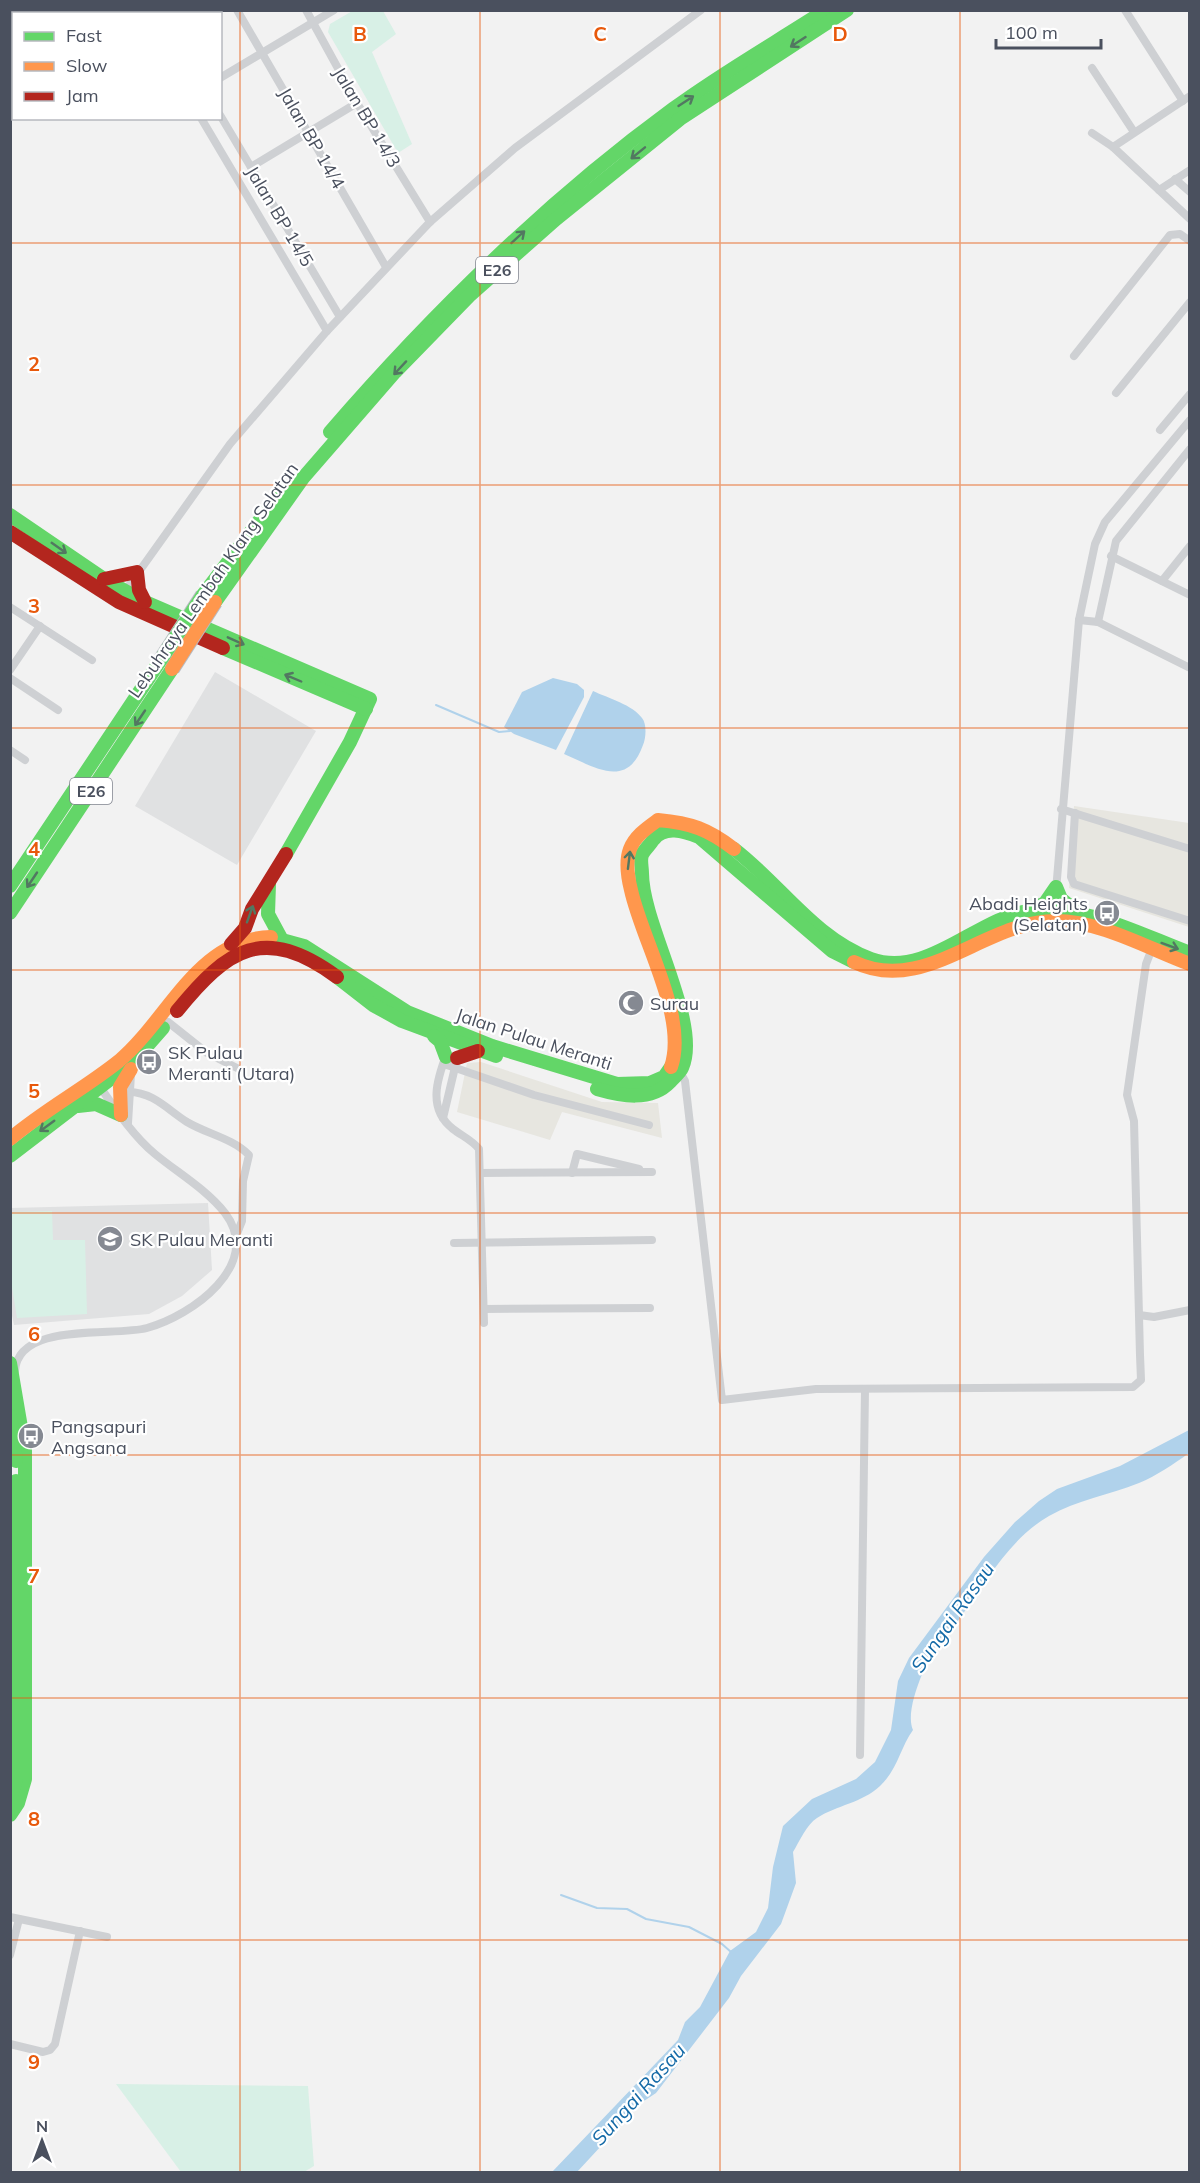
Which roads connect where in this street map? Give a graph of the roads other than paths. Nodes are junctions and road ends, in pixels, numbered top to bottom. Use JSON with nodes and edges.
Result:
{"nodes":[{"id":1,"x":237,"y":10,"type":"edge"},
{"id":2,"x":306,"y":10,"type":"edge"},
{"id":3,"x":334,"y":10,"type":"edge"},
{"id":4,"x":701,"y":10,"type":"edge"},
{"id":5,"x":826,"y":10,"type":"edge"},
{"id":6,"x":847,"y":10,"type":"edge"},
{"id":7,"x":1125,"y":10,"type":"edge"},
{"id":8,"x":313,"y":23,"type":"junction"},
{"id":9,"x":262,"y":54,"type":"junction"},
{"id":10,"x":1092,"y":68,"type":"dead end"},
{"id":11,"x":222,"y":77,"type":"edge"},
{"id":12,"x":1186,"y":98,"type":"edge"},
{"id":13,"x":357,"y":103,"type":"junction"},
{"id":14,"x":222,"y":118,"type":"edge"},
{"id":15,"x":202,"y":120,"type":"edge"},
{"id":16,"x":1134,"y":132,"type":"junction"},
{"id":17,"x":310,"y":133,"type":"junction"},
{"id":18,"x":1092,"y":133,"type":"dead end"},
{"id":19,"x":1113,"y":147,"type":"junction"},
{"id":20,"x":251,"y":167,"type":"junction"},
{"id":21,"x":1190,"y":170,"type":"edge"},
{"id":22,"x":1175,"y":179,"type":"junction"},
{"id":23,"x":1163,"y":187,"type":"junction"},
{"id":24,"x":1190,"y":192,"type":"edge"},
{"id":25,"x":1190,"y":219,"type":"edge"},
{"id":26,"x":430,"y":222,"type":"junction"},
{"id":27,"x":1190,"y":241,"type":"edge"},
{"id":28,"x":386,"y":267,"type":"junction"},
{"id":29,"x":1190,"y":302,"type":"edge"},
{"id":30,"x":340,"y":317,"type":"junction"},
{"id":31,"x":327,"y":331,"type":"junction"},
{"id":32,"x":1074,"y":356,"type":"dead end"},
{"id":33,"x":1116,"y":393,"type":"dead end"},
{"id":34,"x":1190,"y":394,"type":"edge"},
{"id":35,"x":1190,"y":420,"type":"edge"},
{"id":36,"x":1160,"y":430,"type":"dead end"},
{"id":37,"x":1190,"y":448,"type":"edge"},
{"id":38,"x":10,"y":515,"type":"edge"},
{"id":39,"x":10,"y":532,"type":"edge"},
{"id":40,"x":25,"y":541,"type":"junction"},
{"id":41,"x":10,"y":542,"type":"edge"},
{"id":42,"x":1190,"y":546,"type":"edge"},
{"id":43,"x":1111,"y":556,"type":"junction"},
{"id":44,"x":137,"y":572,"type":"junction"},
{"id":45,"x":105,"y":579,"type":"junction"},
{"id":46,"x":1162,"y":581,"type":"junction"},
{"id":47,"x":1190,"y":595,"type":"edge"},
{"id":48,"x":122,"y":597,"type":"junction"},
{"id":49,"x":209,"y":599,"type":"junction"},
{"id":50,"x":145,"y":602,"type":"junction"},
{"id":51,"x":10,"y":607,"type":"edge"},
{"id":52,"x":1079,"y":621,"type":"junction"},
{"id":53,"x":1098,"y":622,"type":"junction"},
{"id":54,"x":40,"y":626,"type":"junction"},
{"id":55,"x":92,"y":660,"type":"dead end"},
{"id":56,"x":1190,"y":668,"type":"edge"},
{"id":57,"x":10,"y":670,"type":"edge"},
{"id":58,"x":10,"y":678,"type":"edge"},
{"id":59,"x":327,"y":693,"type":"junction"},
{"id":60,"x":368,"y":704,"type":"junction"},
{"id":61,"x":58,"y":710,"type":"dead end"},
{"id":62,"x":350,"y":742,"type":"junction"},
{"id":63,"x":10,"y":750,"type":"edge"},
{"id":64,"x":25,"y":760,"type":"dead end"},
{"id":65,"x":1061,"y":809,"type":"junction"},
{"id":66,"x":1075,"y":813,"type":"junction"},
{"id":67,"x":1190,"y":849,"type":"edge"},
{"id":68,"x":270,"y":882,"type":"junction"},
{"id":69,"x":10,"y":886,"type":"edge"},
{"id":70,"x":1056,"y":887,"type":"junction"},
{"id":71,"x":1026,"y":911,"type":"junction"},
{"id":72,"x":10,"y":913,"type":"edge"},
{"id":73,"x":1054,"y":915,"type":"junction"},
{"id":74,"x":1084,"y":915,"type":"junction"},
{"id":75,"x":1190,"y":921,"type":"edge"},
{"id":76,"x":282,"y":940,"type":"junction"},
{"id":77,"x":230,"y":945,"type":"junction"},
{"id":78,"x":1151,"y":951,"type":"junction"},
{"id":79,"x":1190,"y":952,"type":"edge"},
{"id":80,"x":1190,"y":964,"type":"edge"},
{"id":81,"x":168,"y":1022,"type":"junction"},
{"id":82,"x":454,"y":1050,"type":"junction"},
{"id":83,"x":133,"y":1064,"type":"junction"},
{"id":84,"x":237,"y":1068,"type":"dead end"},
{"id":85,"x":680,"y":1072,"type":"junction"},
{"id":86,"x":97,"y":1083,"type":"junction"},
{"id":87,"x":129,"y":1092,"type":"junction"},
{"id":88,"x":72,"y":1108,"type":"junction"},
{"id":89,"x":124,"y":1119,"type":"junction"},
{"id":90,"x":649,"y":1125,"type":"dead end"},
{"id":91,"x":10,"y":1139,"type":"edge"},
{"id":92,"x":10,"y":1156,"type":"edge"},
{"id":93,"x":481,"y":1173,"type":"junction"},
{"id":94,"x":572,"y":1173,"type":"junction"},
{"id":95,"x":236,"y":1237,"type":"junction"},
{"id":96,"x":652,"y":1240,"type":"dead end"},
{"id":97,"x":483,"y":1241,"type":"junction"},
{"id":98,"x":454,"y":1243,"type":"dead end"},
{"id":99,"x":650,"y":1308,"type":"dead end"},
{"id":100,"x":484,"y":1309,"type":"junction"},
{"id":101,"x":1190,"y":1310,"type":"edge"},
{"id":102,"x":1139,"y":1316,"type":"junction"},
{"id":103,"x":484,"y":1323,"type":"dead end"},
{"id":104,"x":10,"y":1363,"type":"edge"},
{"id":105,"x":15,"y":1382,"type":"junction"},
{"id":106,"x":865,"y":1389,"type":"junction"},
{"id":107,"x":10,"y":1416,"type":"edge"},
{"id":108,"x":13,"y":1465,"type":"edge"},
{"id":109,"x":860,"y":1755,"type":"dead end"},
{"id":110,"x":10,"y":1798,"type":"edge"},
{"id":111,"x":10,"y":1815,"type":"edge"},
{"id":112,"x":15,"y":1918,"type":"edge"},
{"id":113,"x":80,"y":1931,"type":"junction"},
{"id":114,"x":107,"y":1937,"type":"dead end"},
{"id":115,"x":10,"y":1955,"type":"edge"},
{"id":116,"x":10,"y":2044,"type":"edge"}],
"edges":[{"from":1,"to":9,"type":"street","name":"Jalan BP 14/4"},
{"from":2,"to":8,"type":"street","name":"Jalan BP 14/3"},
{"from":3,"to":8,"type":"street"},
{"from":4,"to":26,"type":"street"},
{"from":49,"to":5,"type":"main road","name":"Lebuhraya Lembah Klang Selatan","number":"E26","one_way":true},
{"from":6,"to":49,"type":"main road","name":"Lebuhraya Lembah Klang Selatan","number":"E26","one_way":true},
{"from":7,"to":12,"type":"street"},
{"from":8,"to":9,"type":"street"},
{"from":8,"to":13,"type":"street","name":"Jalan BP 14/3"},
{"from":9,"to":11,"type":"street"},
{"from":9,"to":17,"type":"street","name":"Jalan BP 14/4"},
{"from":10,"to":16,"type":"street"},
{"from":12,"to":16,"type":"street"},
{"from":13,"to":17,"type":"street"},
{"from":13,"to":26,"type":"street","name":"Jalan BP 14/3"},
{"from":14,"to":20,"type":"street","name":"Jalan BP 14/5"},
{"from":15,"to":31,"type":"street"},
{"from":16,"to":19,"type":"street"},
{"from":17,"to":20,"type":"street"},
{"from":17,"to":28,"type":"street","name":"Jalan BP 14/4"},
{"from":18,"to":19,"type":"street"},
{"from":19,"to":23,"type":"street"},
{"from":20,"to":30,"type":"street","name":"Jalan BP 14/5"},
{"from":21,"to":22,"type":"street"},
{"from":22,"to":23,"type":"street"},
{"from":22,"to":24,"type":"street"},
{"from":23,"to":25,"type":"street"},
{"from":26,"to":28,"type":"street"},
{"from":27,"to":32,"type":"street"},
{"from":28,"to":30,"type":"street"},
{"from":29,"to":33,"type":"street"},
{"from":30,"to":31,"type":"street"},
{"from":31,"to":44,"type":"street"},
{"from":34,"to":36,"type":"street"},
{"from":35,"to":52,"type":"street"},
{"from":37,"to":43,"type":"street"},
{"from":38,"to":45,"type":"main road","one_way":true},
{"from":39,"to":40,"type":"main road"},
{"from":40,"to":41,"type":"main road"},
{"from":40,"to":48,"type":"main road"},
{"from":42,"to":46,"type":"street"},
{"from":43,"to":46,"type":"street"},
{"from":43,"to":53,"type":"street"},
{"from":44,"to":45,"type":"main road"},
{"from":44,"to":48,"type":"street"},
{"from":44,"to":50,"type":"main road"},
{"from":45,"to":48,"type":"main road"},
{"from":46,"to":47,"type":"street"},
{"from":48,"to":50,"type":"main road"},
{"from":59,"to":48,"type":"main road","one_way":true},
{"from":49,"to":69,"type":"main road","name":"Lebuhraya Lembah Klang Selatan","number":"E26","bridge":true},
{"from":49,"to":72,"type":"main road","name":"Lebuhraya Lembah Klang Selatan","number":"E26","one_way":true,"bridge":true},
{"from":50,"to":60,"type":"main road","one_way":true},
{"from":51,"to":54,"type":"street"},
{"from":52,"to":53,"type":"street"},
{"from":52,"to":65,"type":"street"},
{"from":53,"to":56,"type":"street"},
{"from":54,"to":55,"type":"street"},
{"from":54,"to":57,"type":"street"},
{"from":58,"to":61,"type":"street"},
{"from":59,"to":60,"type":"main road"},
{"from":59,"to":62,"type":"main road"},
{"from":60,"to":62,"type":"main road"},
{"from":62,"to":68,"type":"main road"},
{"from":63,"to":64,"type":"street"},
{"from":65,"to":66,"type":"street"},
{"from":65,"to":70,"type":"street"},
{"from":66,"to":67,"type":"street"},
{"from":66,"to":75,"type":"street"},
{"from":68,"to":76,"type":"main road"},
{"from":77,"to":68,"type":"main road","one_way":true},
{"from":70,"to":71,"type":"main road"},
{"from":70,"to":73,"type":"street"},
{"from":70,"to":74,"type":"main road"},
{"from":71,"to":73,"type":"main road","name":"Jalan Pulau Meranti"},
{"from":82,"to":71,"type":"main road","name":"Jalan Pulau Meranti","one_way":true},
{"from":73,"to":74,"type":"main road","name":"Jalan Pulau Meranti"},
{"from":73,"to":78,"type":"main road","name":"Jalan Pulau Meranti"},
{"from":73,"to":85,"type":"main road","name":"Jalan Pulau Meranti"},
{"from":74,"to":79,"type":"main road","name":"Jalan Pulau Meranti","one_way":true},
{"from":76,"to":77,"type":"main road","name":"Jalan Pulau Meranti"},
{"from":76,"to":82,"type":"main road","name":"Jalan Pulau Meranti"},
{"from":77,"to":86,"type":"main road","name":"Jalan Pulau Meranti"},
{"from":78,"to":80,"type":"main road","name":"Jalan Pulau Meranti"},
{"from":78,"to":102,"type":"street"},
{"from":81,"to":82,"type":"main road","name":"Jalan Pulau Meranti"},
{"from":81,"to":83,"type":"main road","name":"Jalan Pulau Meranti"},
{"from":81,"to":84,"type":"street"},
{"from":82,"to":85,"type":"main road","name":"Jalan Pulau Meranti"},
{"from":82,"to":90,"type":"street"},
{"from":82,"to":93,"type":"street"},
{"from":83,"to":86,"type":"main road","name":"Jalan Pulau Meranti"},
{"from":83,"to":87,"type":"street"},
{"from":83,"to":89,"type":"main road"},
{"from":85,"to":106,"type":"street"},
{"from":86,"to":88,"type":"main road","name":"Jalan Pulau Meranti"},
{"from":86,"to":89,"type":"street"},
{"from":86,"to":91,"type":"main road","name":"Jalan Pulau Meranti"},
{"from":87,"to":89,"type":"street"},
{"from":87,"to":95,"type":"street"},
{"from":88,"to":89,"type":"main road"},
{"from":88,"to":92,"type":"main road","name":"Jalan Pulau Meranti","one_way":true},
{"from":89,"to":95,"type":"street"},
{"from":93,"to":94,"type":"street"},
{"from":93,"to":97,"type":"street"},
{"from":94,"to":94,"type":"street"},
{"from":95,"to":105,"type":"street"},
{"from":96,"to":97,"type":"street"},
{"from":97,"to":98,"type":"street"},
{"from":97,"to":100,"type":"street"},
{"from":99,"to":100,"type":"street"},
{"from":100,"to":103,"type":"street"},
{"from":101,"to":102,"type":"street"},
{"from":102,"to":106,"type":"street"},
{"from":104,"to":105,"type":"main road"},
{"from":105,"to":111,"type":"main road"},
{"from":106,"to":109,"type":"street"},
{"from":107,"to":108,"type":"main road"},
{"from":108,"to":110,"type":"main road"},
{"from":112,"to":113,"type":"street"},
{"from":112,"to":115,"type":"street"},
{"from":113,"to":114,"type":"street"},
{"from":113,"to":116,"type":"street"}]}
